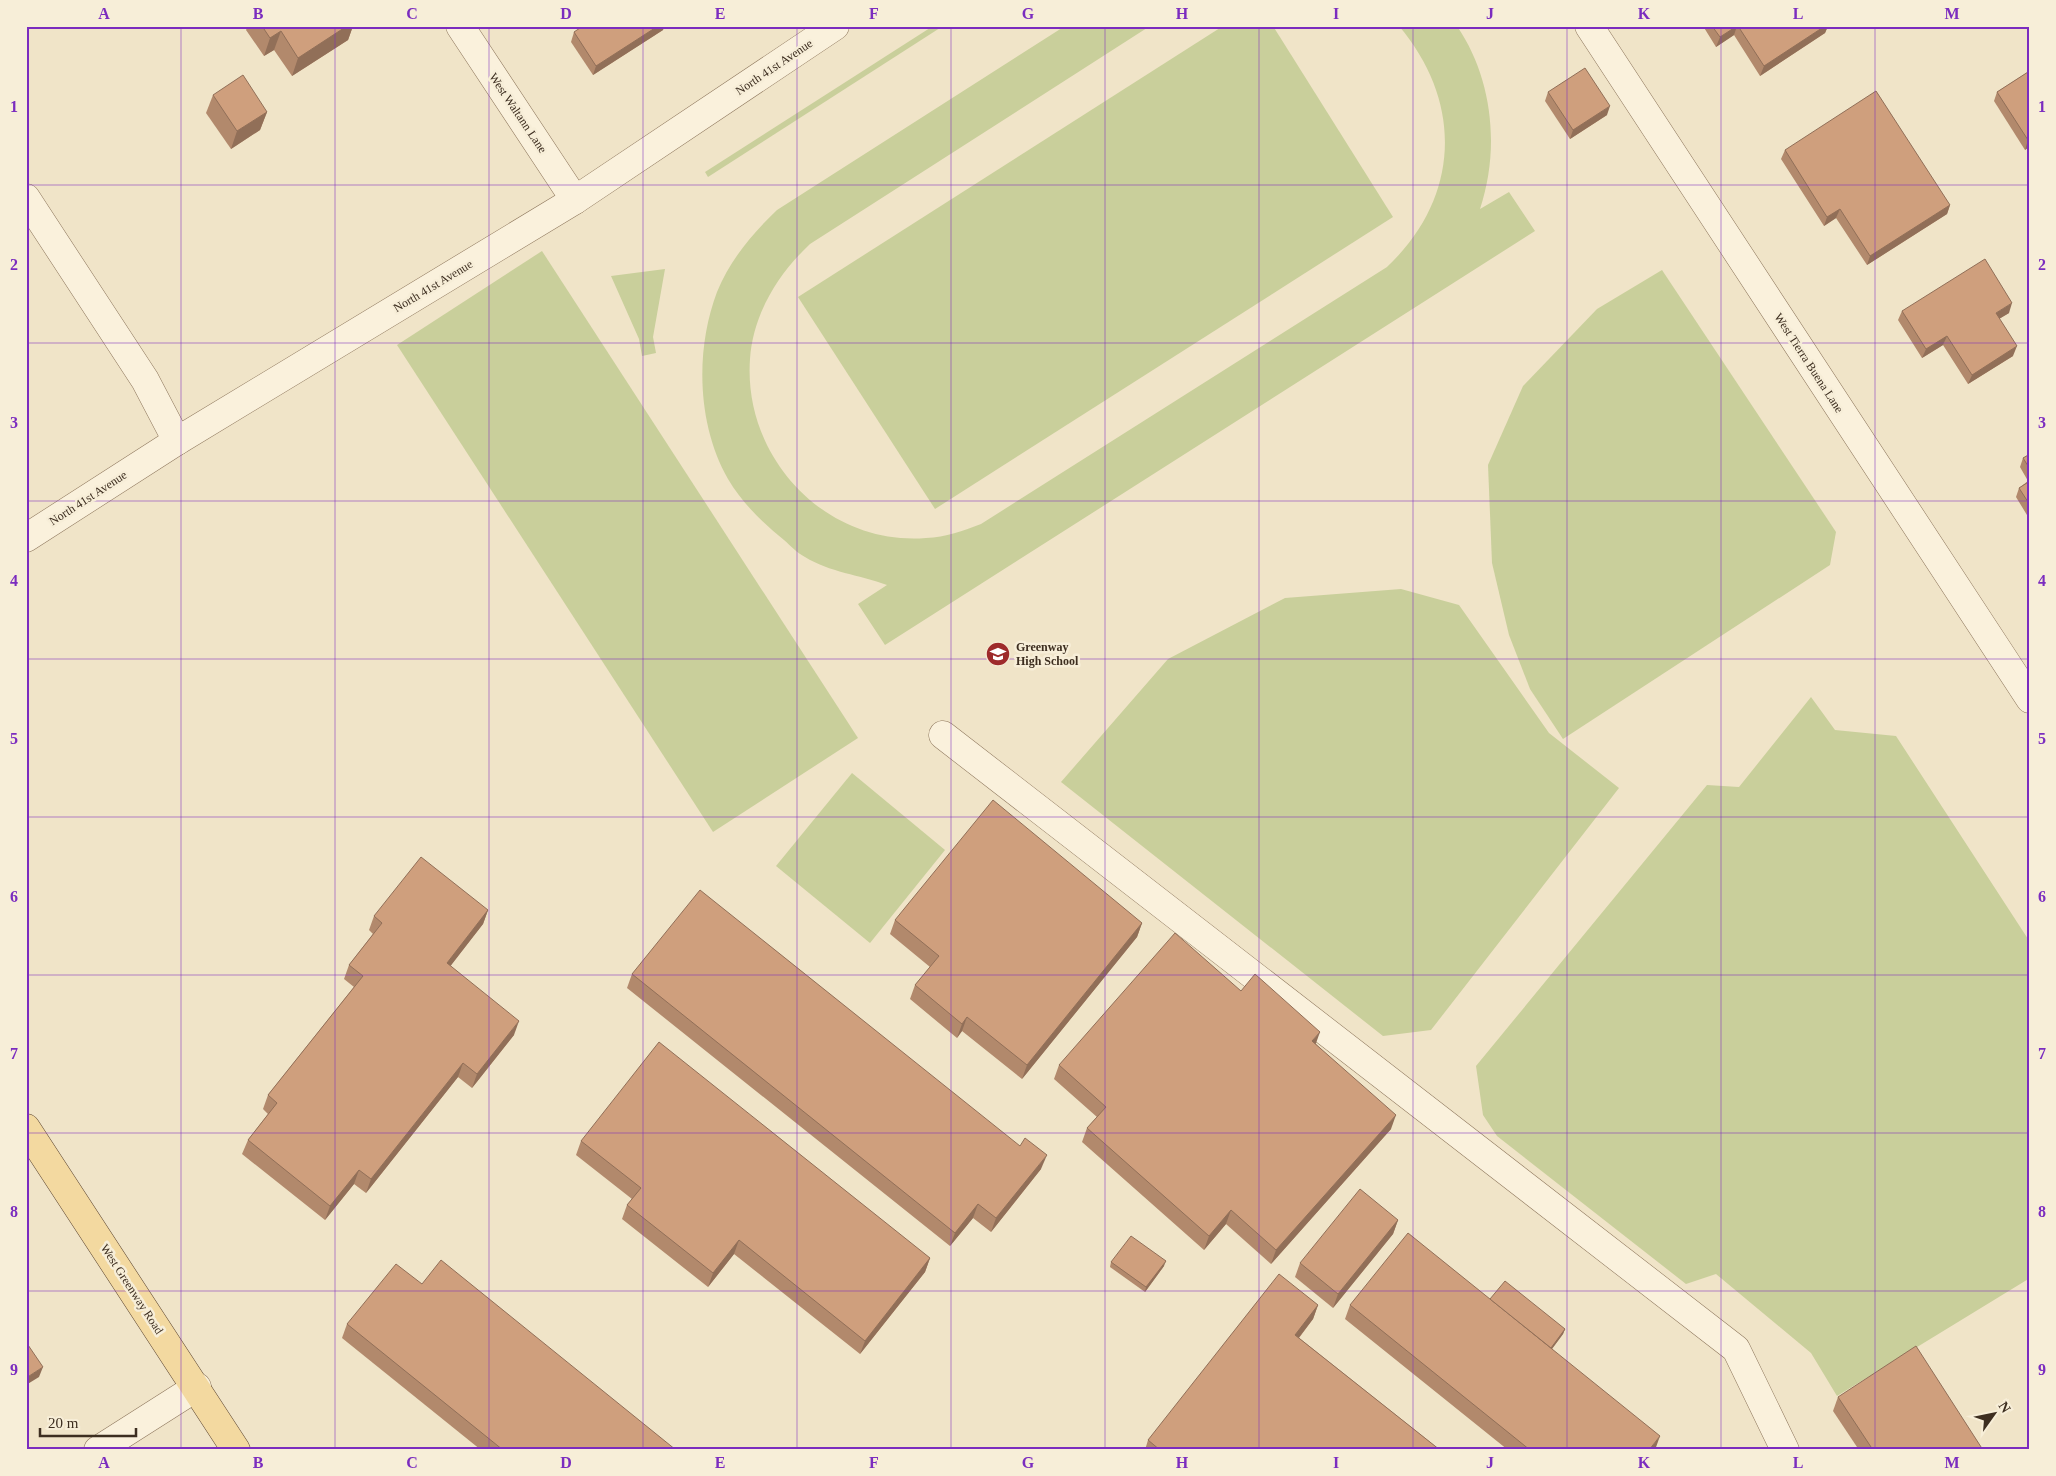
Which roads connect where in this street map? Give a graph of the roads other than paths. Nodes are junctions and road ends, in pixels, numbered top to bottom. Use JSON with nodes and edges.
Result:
{"nodes":[{"id":1,"x":460,"y":26,"type":"edge"},
{"id":2,"x":835,"y":26,"type":"edge"},
{"id":3,"x":1589,"y":26,"type":"edge"},
{"id":4,"x":26,"y":198,"type":"edge"},
{"id":5,"x":575,"y":200,"type":"junction"},
{"id":6,"x":177,"y":441,"type":"junction"},
{"id":7,"x":26,"y":538,"type":"edge"},
{"id":8,"x":2030,"y":699,"type":"edge"},
{"id":9,"x":943,"y":735,"type":"dead end"},
{"id":10,"x":26,"y":1128,"type":"edge"},
{"id":11,"x":197,"y":1387,"type":"junction"},
{"id":12,"x":98,"y":1450,"type":"edge"},
{"id":13,"x":236,"y":1450,"type":"edge"},
{"id":14,"x":1785,"y":1450,"type":"edge"}],
"edges":[{"from":1,"to":5,"type":"street","name":"West Waltann Lane"},
{"from":2,"to":5,"type":"street","name":"North 41st Avenue"},
{"from":3,"to":8,"type":"street","name":"West Tierra Buena Lane"},
{"from":4,"to":6,"type":"street"},
{"from":5,"to":6,"type":"street","name":"North 41st Avenue"},
{"from":6,"to":7,"type":"street","name":"North 41st Avenue"},
{"from":9,"to":14,"type":"street"},
{"from":10,"to":11,"type":"main road","name":"West Greenway Road"},
{"from":11,"to":12,"type":"street"},
{"from":11,"to":13,"type":"main road","name":"West Greenway Road"}]}
